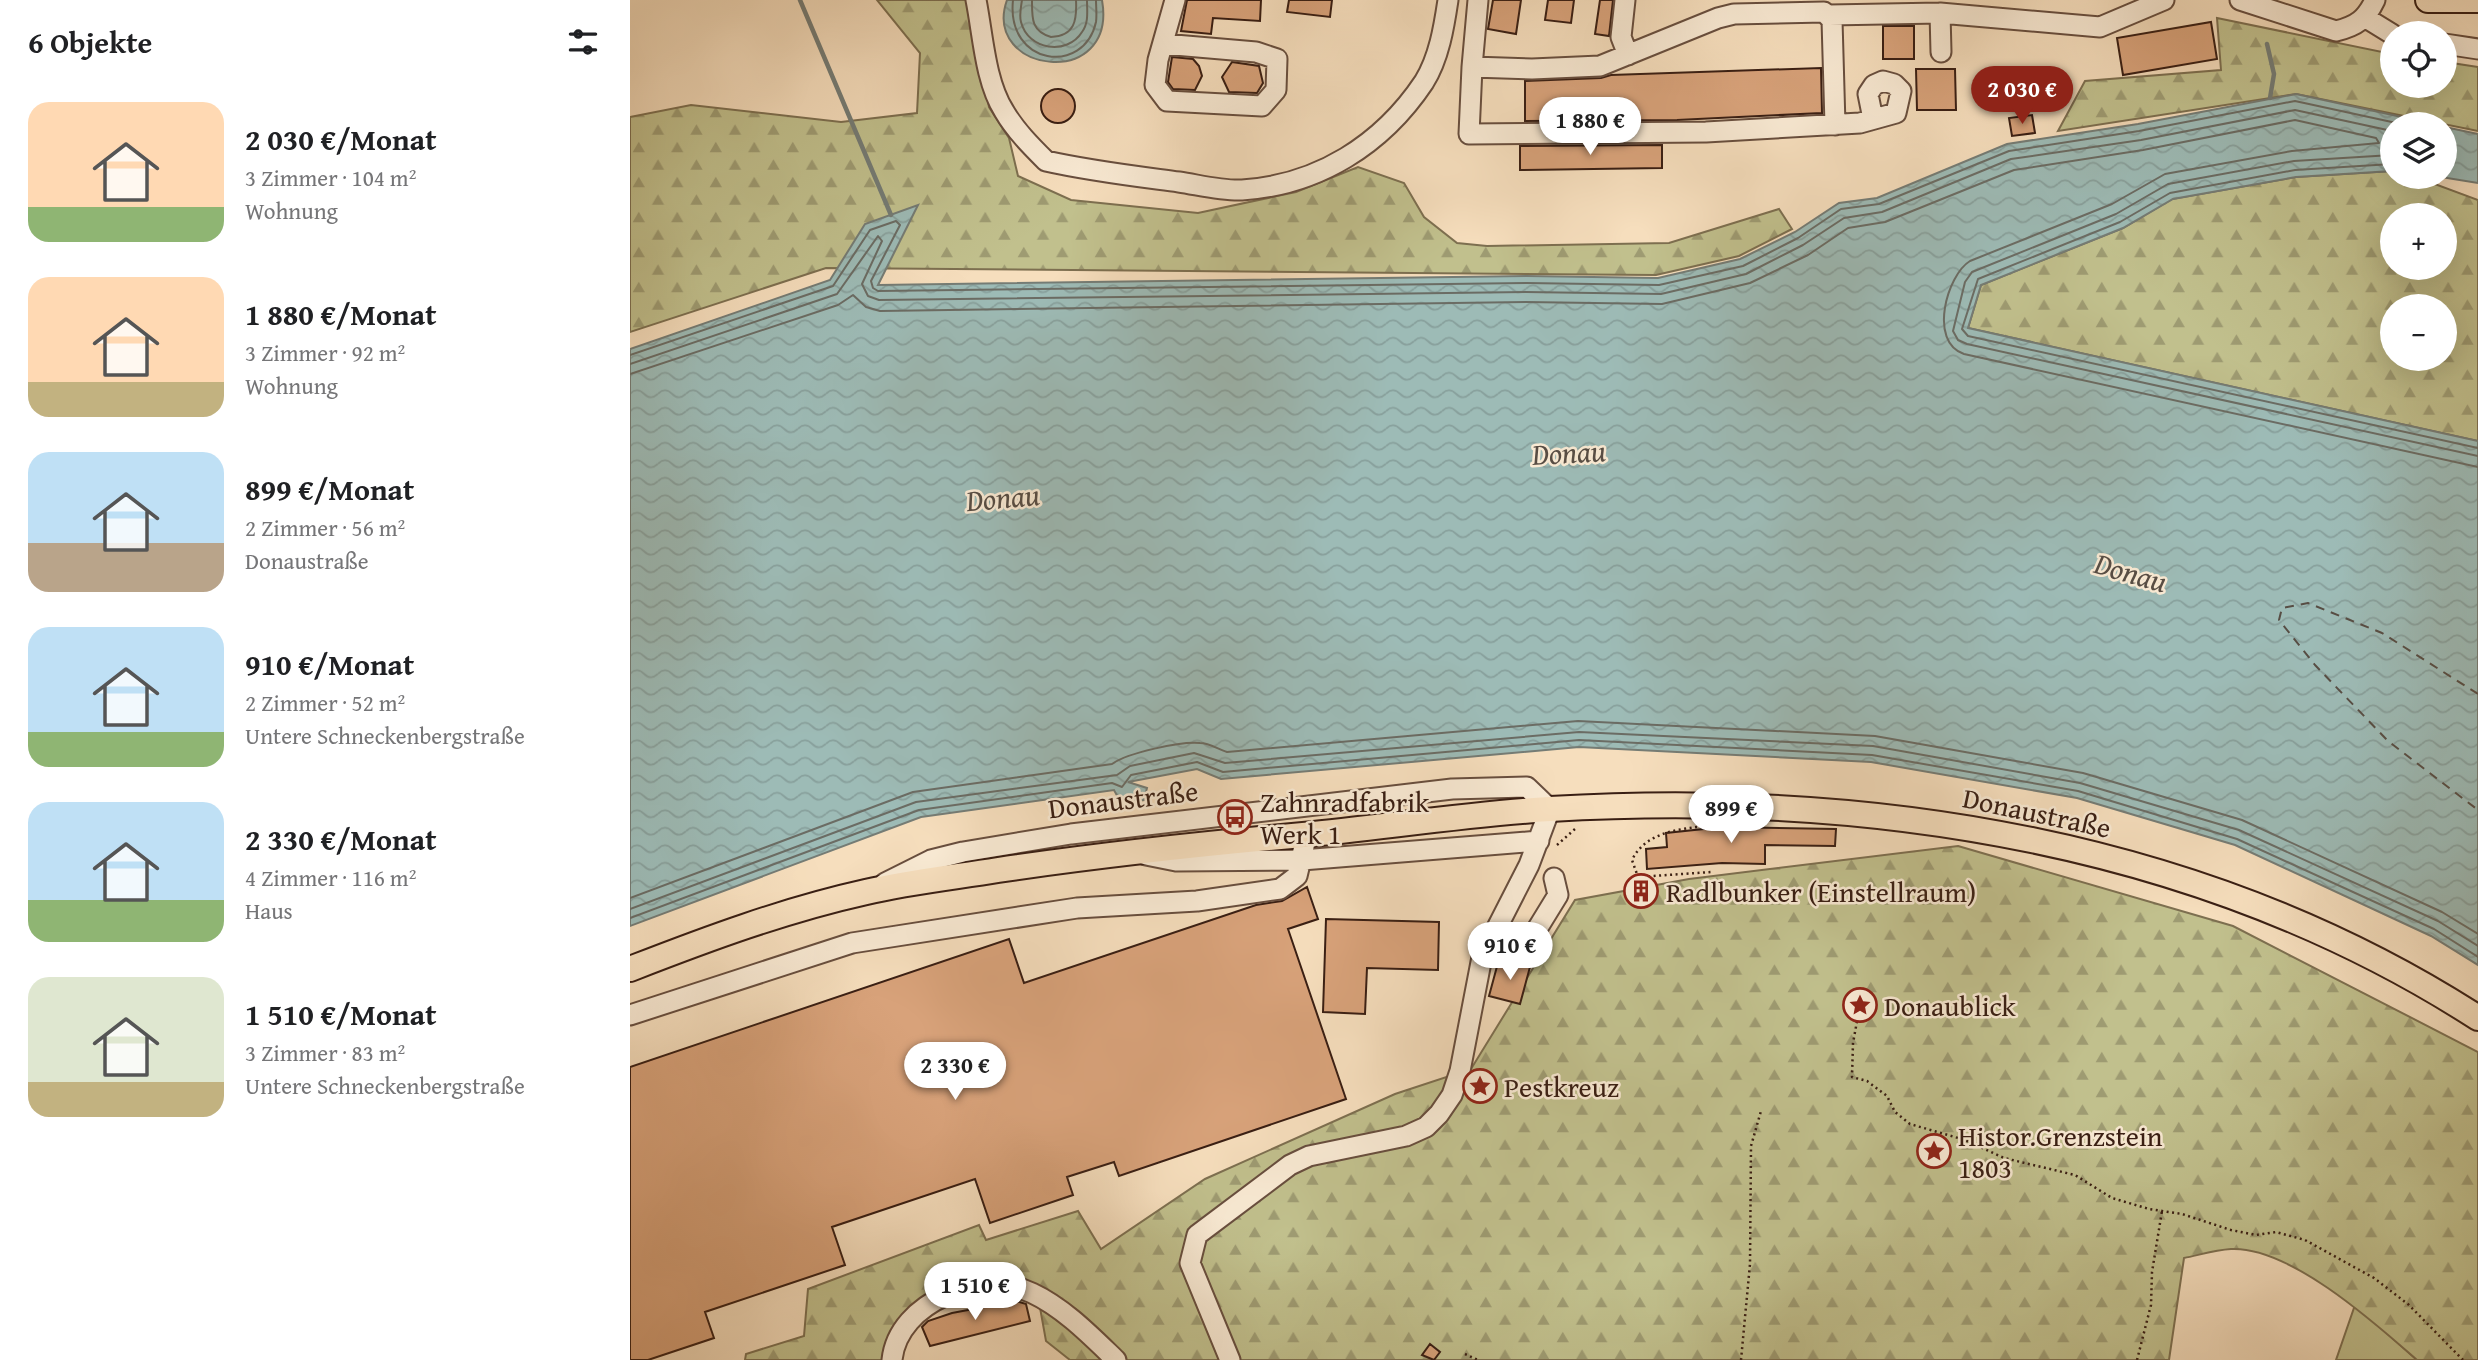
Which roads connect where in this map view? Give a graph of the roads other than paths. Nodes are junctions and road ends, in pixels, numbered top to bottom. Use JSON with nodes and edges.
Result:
{"nodes":[{"id":1,"x":976,"y":0,"type":"edge"},
{"id":2,"x":1175,"y":0,"type":"edge"},
{"id":3,"x":1448,"y":0,"type":"edge"},
{"id":4,"x":1478,"y":0,"type":"edge"},
{"id":5,"x":1625,"y":0,"type":"edge"},
{"id":6,"x":2164,"y":0,"type":"edge"},
{"id":7,"x":2240,"y":0,"type":"edge"},
{"id":8,"x":2375,"y":0,"type":"edge"},
{"id":9,"x":2437,"y":0,"type":"edge"},
{"id":10,"x":2478,"y":0,"type":"edge"},
{"id":11,"x":1733,"y":7,"type":"edge"},
{"id":12,"x":1940,"y":13,"type":"junction"},
{"id":13,"x":1829,"y":15,"type":"junction"},
{"id":14,"x":2366,"y":18,"type":"junction"},
{"id":15,"x":2380,"y":27,"type":"edge"},
{"id":16,"x":1163,"y":44,"type":"junction"},
{"id":17,"x":2457,"y":46,"type":"edge"},
{"id":18,"x":2478,"y":49,"type":"edge"},
{"id":19,"x":1941,"y":52,"type":"dead end"},
{"id":20,"x":1628,"y":55,"type":"junction"},
{"id":21,"x":1472,"y":67,"type":"junction"},
{"id":22,"x":1873,"y":120,"type":"dead end"},
{"id":23,"x":1835,"y":125,"type":"junction"},
{"id":24,"x":1550,"y":809,"type":"junction"},
{"id":25,"x":1307,"y":834,"type":"junction"},
{"id":26,"x":1539,"y":841,"type":"junction"},
{"id":27,"x":1127,"y":851,"type":"junction"},
{"id":28,"x":1302,"y":860,"type":"junction"},
{"id":29,"x":1554,"y":878,"type":"dead end"},
{"id":30,"x":870,"y":891,"type":"junction"},
{"id":31,"x":1523,"y":952,"type":"dead end"},
{"id":32,"x":630,"y":970,"type":"edge"},
{"id":33,"x":630,"y":1015,"type":"edge"},
{"id":34,"x":2478,"y":1018,"type":"edge"},
{"id":35,"x":892,"y":1360,"type":"edge"},
{"id":36,"x":1116,"y":1360,"type":"edge"},
{"id":37,"x":1230,"y":1360,"type":"edge"}],
"edges":[{"from":1,"to":3,"type":"street"},
{"from":2,"to":16,"type":"street"},
{"from":4,"to":21,"type":"street"},
{"from":5,"to":20,"type":"street"},
{"from":6,"to":12,"type":"street"},
{"from":7,"to":14,"type":"street"},
{"from":8,"to":14,"type":"street"},
{"from":9,"to":10,"type":"main road"},
{"from":11,"to":13,"type":"street"},
{"from":11,"to":20,"type":"street"},
{"from":12,"to":13,"type":"street"},
{"from":12,"to":19,"type":"street"},
{"from":13,"to":23,"type":"street"},
{"from":14,"to":15,"type":"street"},
{"from":16,"to":16,"type":"street"},
{"from":17,"to":18,"type":"street"},
{"from":20,"to":21,"type":"street"},
{"from":21,"to":23,"type":"street"},
{"from":22,"to":23,"type":"street"},
{"from":24,"to":25,"type":"main road","name":"Donaustraße"},
{"from":24,"to":26,"type":"street"},
{"from":24,"to":30,"type":"street","name":"Donaustraße"},
{"from":24,"to":34,"type":"main road","name":"Donaustraße"},
{"from":25,"to":27,"type":"main road","name":"Donaustraße"},
{"from":25,"to":28,"type":"street"},
{"from":26,"to":28,"type":"street"},
{"from":26,"to":37,"type":"street"},
{"from":27,"to":28,"type":"street"},
{"from":27,"to":30,"type":"main road","name":"Donaustraße"},
{"from":28,"to":33,"type":"street"},
{"from":29,"to":31,"type":"street"},
{"from":30,"to":32,"type":"main road","name":"Donaustraße"},
{"from":35,"to":36,"type":"street"}]}
